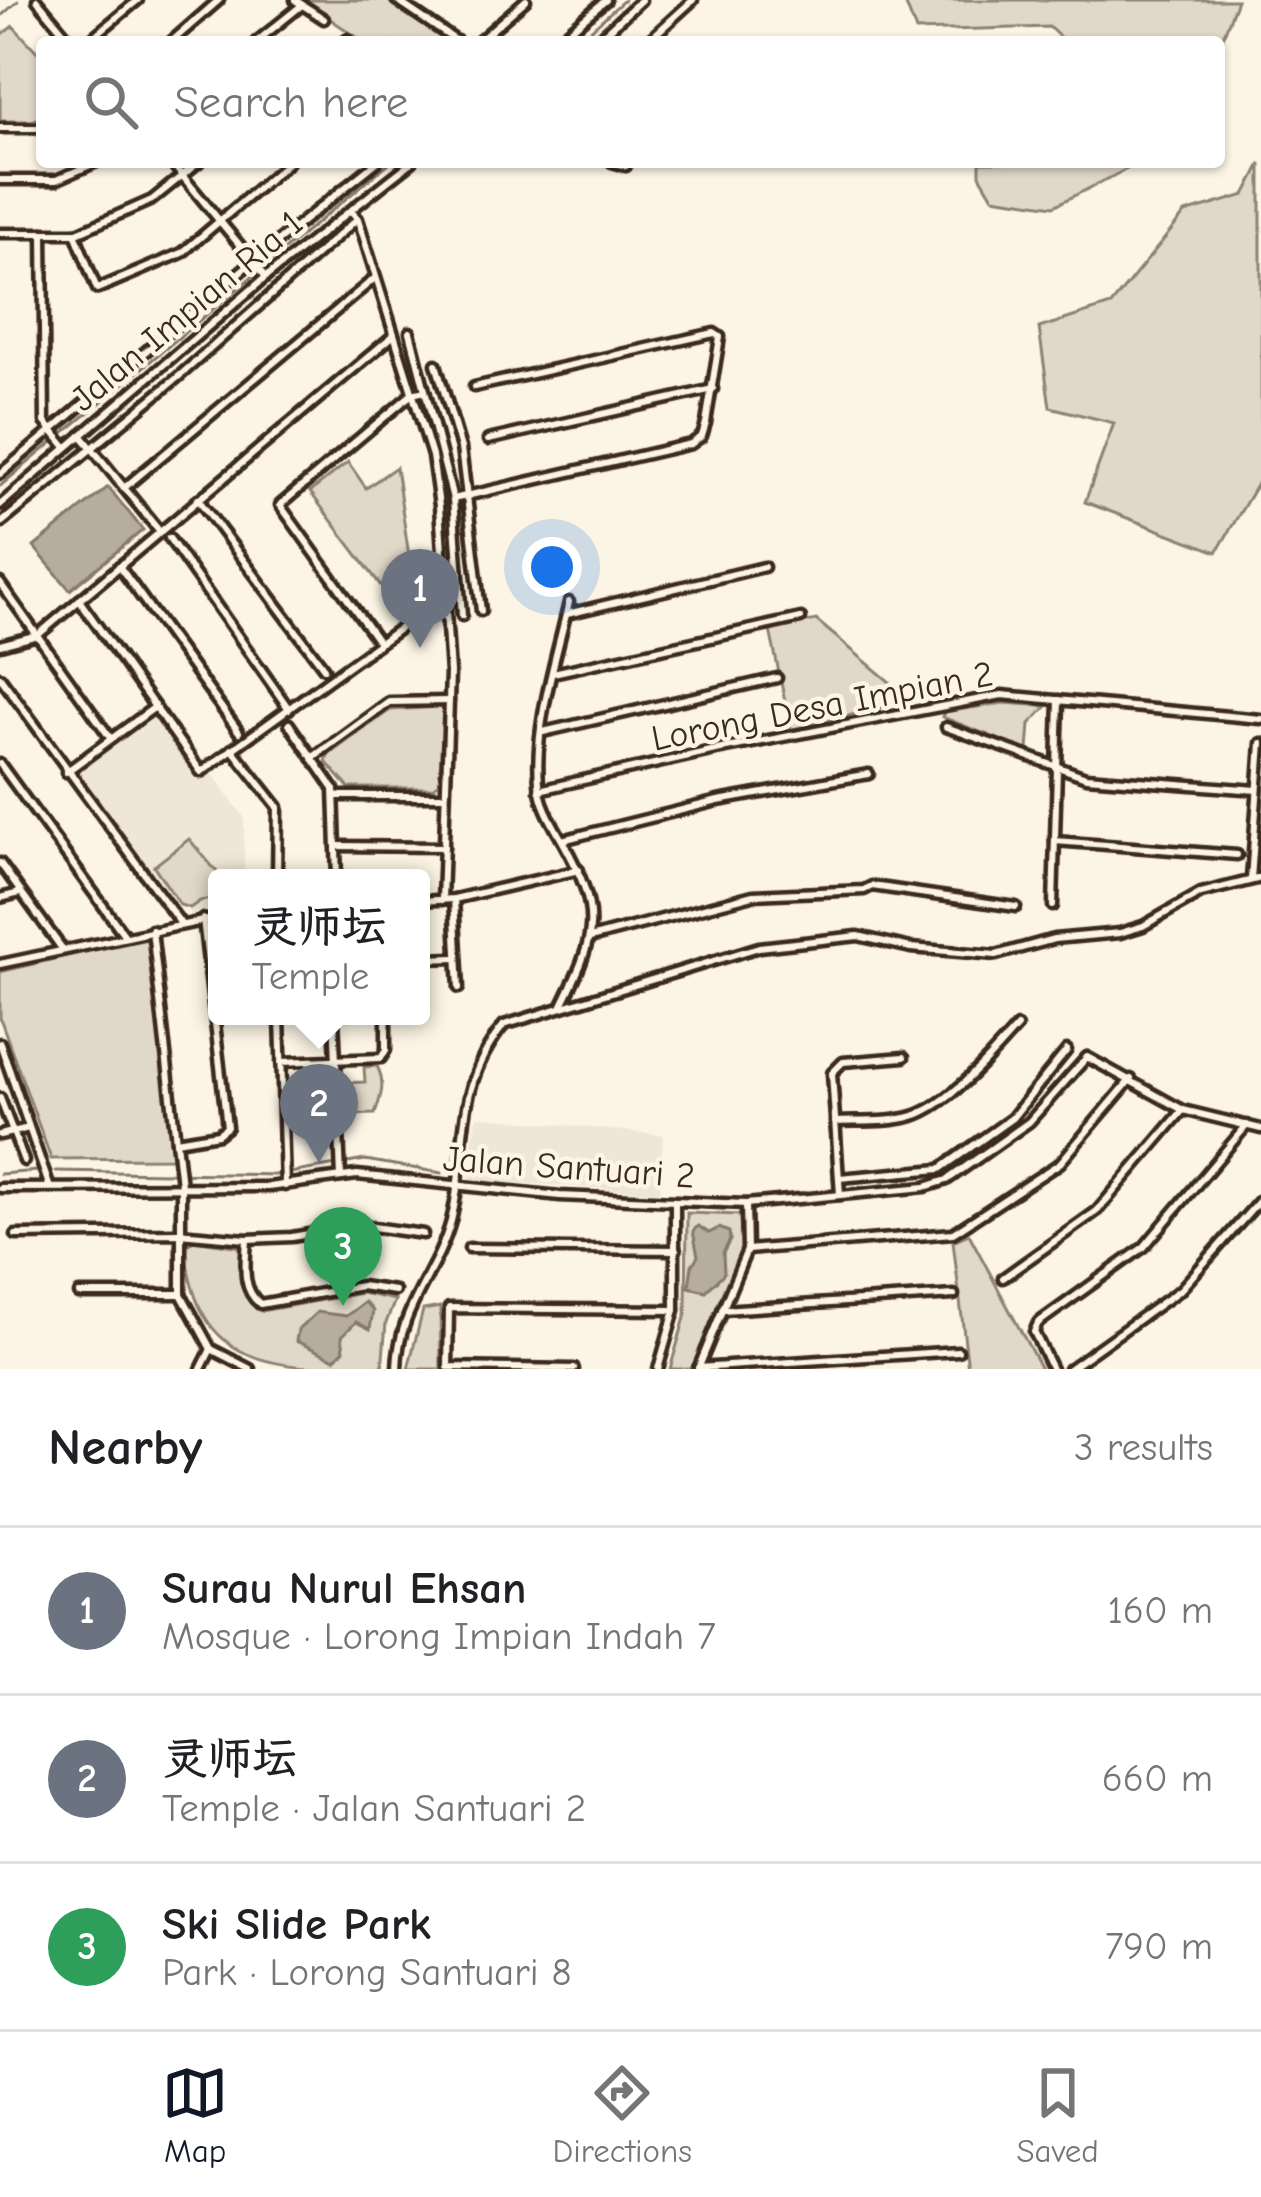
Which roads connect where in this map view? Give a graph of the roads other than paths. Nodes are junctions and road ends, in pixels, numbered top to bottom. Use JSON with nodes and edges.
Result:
{"nodes":[{"id":1,"x":37,"y":0,"type":"edge"},
{"id":2,"x":138,"y":0,"type":"edge"},
{"id":3,"x":219,"y":0,"type":"edge"},
{"id":4,"x":396,"y":0,"type":"edge"},
{"id":5,"x":526,"y":0,"type":"edge"},
{"id":6,"x":606,"y":0,"type":"edge"},
{"id":7,"x":641,"y":0,"type":"edge"},
{"id":8,"x":693,"y":0,"type":"edge"},
{"id":9,"x":298,"y":2,"type":"edge"},
{"id":10,"x":324,"y":19,"type":"dead end"},
{"id":11,"x":67,"y":36,"type":"edge"},
{"id":12,"x":94,"y":36,"type":"edge"},
{"id":13,"x":178,"y":36,"type":"edge"},
{"id":14,"x":262,"y":36,"type":"edge"},
{"id":15,"x":449,"y":36,"type":"edge"},
{"id":16,"x":485,"y":36,"type":"edge"},
{"id":17,"x":563,"y":36,"type":"edge"},
{"id":18,"x":602,"y":36,"type":"edge"},
{"id":19,"x":654,"y":36,"type":"edge"},
{"id":20,"x":0,"y":128,"type":"edge"},
{"id":21,"x":36,"y":128,"type":"edge"},
{"id":22,"x":83,"y":168,"type":"edge"},
{"id":23,"x":176,"y":168,"type":"edge"},
{"id":24,"x":192,"y":168,"type":"edge"},
{"id":25,"x":283,"y":168,"type":"edge"},
{"id":26,"x":370,"y":168,"type":"edge"},
{"id":27,"x":404,"y":168,"type":"edge"},
{"id":28,"x":182,"y":176,"type":"junction"},
{"id":29,"x":0,"y":180,"type":"edge"},
{"id":30,"x":349,"y":208,"type":"junction"},
{"id":31,"x":358,"y":219,"type":"junction"},
{"id":32,"x":220,"y":221,"type":"junction"},
{"id":33,"x":0,"y":233,"type":"edge"},
{"id":34,"x":43,"y":233,"type":"junction"},
{"id":35,"x":75,"y":233,"type":"junction"},
{"id":36,"x":259,"y":268,"type":"junction"},
{"id":37,"x":376,"y":277,"type":"junction"},
{"id":38,"x":410,"y":332,"type":"dead end"},
{"id":39,"x":394,"y":335,"type":"junction"},
{"id":40,"x":436,"y":364,"type":"dead end"},
{"id":41,"x":474,"y":387,"type":"dead end"},
{"id":42,"x":713,"y":389,"type":"junction"},
{"id":43,"x":424,"y":391,"type":"junction"},
{"id":44,"x":412,"y":394,"type":"junction"},
{"id":45,"x":81,"y":435,"type":"junction"},
{"id":46,"x":58,"y":439,"type":"junction"},
{"id":47,"x":488,"y":440,"type":"dead end"},
{"id":48,"x":93,"y":449,"type":"junction"},
{"id":49,"x":0,"y":474,"type":"edge"},
{"id":50,"x":124,"y":488,"type":"junction"},
{"id":51,"x":468,"y":496,"type":"junction"},
{"id":52,"x":199,"y":499,"type":"junction"},
{"id":53,"x":453,"y":499,"type":"junction"},
{"id":54,"x":0,"y":505,"type":"edge"},
{"id":55,"x":0,"y":524,"type":"edge"},
{"id":56,"x":160,"y":532,"type":"junction"},
{"id":57,"x":169,"y":538,"type":"dead end"},
{"id":58,"x":119,"y":566,"type":"junction"},
{"id":59,"x":764,"y":567,"type":"dead end"},
{"id":60,"x":0,"y":583,"type":"edge"},
{"id":61,"x":3,"y":593,"type":"edge"},
{"id":62,"x":446,"y":595,"type":"junction"},
{"id":63,"x":79,"y":600,"type":"junction"},
{"id":64,"x":569,"y":602,"type":"dead end"},
{"id":65,"x":481,"y":611,"type":"dead end"},
{"id":66,"x":566,"y":614,"type":"junction"},
{"id":67,"x":462,"y":616,"type":"dead end"},
{"id":68,"x":801,"y":617,"type":"dead end"},
{"id":69,"x":38,"y":635,"type":"junction"},
{"id":70,"x":379,"y":643,"type":"junction"},
{"id":71,"x":0,"y":645,"type":"edge"},
{"id":72,"x":324,"y":668,"type":"dead end"},
{"id":73,"x":553,"y":673,"type":"junction"},
{"id":74,"x":0,"y":677,"type":"edge"},
{"id":75,"x":777,"y":678,"type":"dead end"},
{"id":76,"x":1059,"y":700,"type":"junction"},
{"id":77,"x":449,"y":701,"type":"junction"},
{"id":78,"x":154,"y":707,"type":"junction"},
{"id":79,"x":289,"y":709,"type":"junction"},
{"id":80,"x":1261,"y":719,"type":"edge"},
{"id":81,"x":289,"y":724,"type":"dead end"},
{"id":82,"x":946,"y":728,"type":"dead end"},
{"id":83,"x":239,"y":732,"type":"dead end"},
{"id":84,"x":542,"y":732,"type":"junction"},
{"id":85,"x":111,"y":739,"type":"junction"},
{"id":86,"x":1261,"y":743,"type":"edge"},
{"id":87,"x":232,"y":749,"type":"junction"},
{"id":88,"x":312,"y":758,"type":"junction"},
{"id":89,"x":0,"y":764,"type":"edge"},
{"id":90,"x":1056,"y":767,"type":"junction"},
{"id":91,"x":66,"y":772,"type":"junction"},
{"id":92,"x":869,"y":774,"type":"dead end"},
{"id":93,"x":539,"y":790,"type":"junction"},
{"id":94,"x":1258,"y":790,"type":"junction"},
{"id":95,"x":335,"y":796,"type":"junction"},
{"id":96,"x":446,"y":796,"type":"junction"},
{"id":97,"x":562,"y":840,"type":"junction"},
{"id":98,"x":1055,"y":841,"type":"junction"},
{"id":99,"x":336,"y":846,"type":"junction"},
{"id":100,"x":444,"y":847,"type":"junction"},
{"id":101,"x":1237,"y":855,"type":"dead end"},
{"id":102,"x":0,"y":863,"type":"edge"},
{"id":103,"x":277,"y":869,"type":"edge"},
{"id":104,"x":337,"y":869,"type":"edge"},
{"id":105,"x":578,"y":870,"type":"junction"},
{"id":106,"x":1261,"y":878,"type":"edge"},
{"id":107,"x":1251,"y":880,"type":"junction"},
{"id":108,"x":22,"y":893,"type":"junction"},
{"id":109,"x":0,"y":898,"type":"edge"},
{"id":110,"x":454,"y":899,"type":"junction"},
{"id":111,"x":442,"y":900,"type":"junction"},
{"id":112,"x":430,"y":901,"type":"edge"},
{"id":113,"x":1053,"y":906,"type":"dead end"},
{"id":114,"x":1016,"y":907,"type":"dead end"},
{"id":115,"x":208,"y":919,"type":"edge"},
{"id":116,"x":203,"y":920,"type":"junction"},
{"id":117,"x":181,"y":924,"type":"junction"},
{"id":118,"x":152,"y":931,"type":"junction"},
{"id":119,"x":126,"y":936,"type":"junction"},
{"id":120,"x":590,"y":938,"type":"junction"},
{"id":121,"x":63,"y":950,"type":"junction"},
{"id":122,"x":457,"y":958,"type":"junction"},
{"id":123,"x":430,"y":959,"type":"edge"},
{"id":124,"x":208,"y":963,"type":"edge"},
{"id":125,"x":0,"y":964,"type":"edge"},
{"id":126,"x":459,"y":988,"type":"dead end"},
{"id":127,"x":562,"y":1005,"type":"junction"},
{"id":128,"x":215,"y":1025,"type":"edge"},
{"id":129,"x":280,"y":1025,"type":"edge"},
{"id":130,"x":334,"y":1025,"type":"edge"},
{"id":131,"x":386,"y":1025,"type":"edge"},
{"id":132,"x":1017,"y":1027,"type":"dead end"},
{"id":133,"x":0,"y":1043,"type":"edge"},
{"id":134,"x":1067,"y":1050,"type":"dead end"},
{"id":135,"x":904,"y":1057,"type":"dead end"},
{"id":136,"x":335,"y":1060,"type":"junction"},
{"id":137,"x":281,"y":1063,"type":"junction"},
{"id":138,"x":1131,"y":1079,"type":"junction"},
{"id":139,"x":0,"y":1098,"type":"edge"},
{"id":140,"x":1183,"y":1110,"type":"junction"},
{"id":141,"x":835,"y":1122,"type":"junction"},
{"id":142,"x":1247,"y":1125,"type":"junction"},
{"id":143,"x":29,"y":1128,"type":"junction"},
{"id":144,"x":1261,"y":1129,"type":"edge"},
{"id":145,"x":13,"y":1132,"type":"junction"},
{"id":146,"x":0,"y":1135,"type":"edge"},
{"id":147,"x":176,"y":1142,"type":"junction"},
{"id":148,"x":23,"y":1161,"type":"dead end"},
{"id":149,"x":341,"y":1174,"type":"junction"},
{"id":150,"x":839,"y":1178,"type":"junction"},
{"id":151,"x":285,"y":1184,"type":"junction"},
{"id":152,"x":49,"y":1185,"type":"junction"},
{"id":153,"x":164,"y":1185,"type":"junction"},
{"id":154,"x":181,"y":1185,"type":"junction"},
{"id":155,"x":197,"y":1185,"type":"junction"},
{"id":156,"x":454,"y":1187,"type":"junction"},
{"id":157,"x":0,"y":1188,"type":"edge"},
{"id":158,"x":840,"y":1195,"type":"junction"},
{"id":159,"x":180,"y":1198,"type":"junction"},
{"id":160,"x":675,"y":1203,"type":"junction"},
{"id":161,"x":746,"y":1204,"type":"junction"},
{"id":162,"x":1259,"y":1206,"type":"edge"},
{"id":163,"x":179,"y":1233,"type":"junction"},
{"id":164,"x":423,"y":1234,"type":"dead end"},
{"id":165,"x":16,"y":1235,"type":"dead end"},
{"id":166,"x":247,"y":1239,"type":"junction"},
{"id":167,"x":469,"y":1248,"type":"dead end"},
{"id":168,"x":676,"y":1250,"type":"junction"},
{"id":169,"x":747,"y":1250,"type":"junction"},
{"id":170,"x":1003,"y":1278,"type":"dead end"},
{"id":171,"x":395,"y":1291,"type":"dead end"},
{"id":172,"x":79,"y":1294,"type":"dead end"},
{"id":173,"x":181,"y":1294,"type":"junction"},
{"id":174,"x":954,"y":1294,"type":"dead end"},
{"id":175,"x":675,"y":1310,"type":"junction"},
{"id":176,"x":722,"y":1310,"type":"junction"},
{"id":177,"x":211,"y":1349,"type":"junction"},
{"id":178,"x":958,"y":1351,"type":"dead end"},
{"id":179,"x":448,"y":1366,"type":"edge"},
{"id":180,"x":698,"y":1368,"type":"edge"},
{"id":181,"x":201,"y":1369,"type":"edge"},
{"id":182,"x":250,"y":1369,"type":"edge"},
{"id":183,"x":397,"y":1369,"type":"edge"},
{"id":184,"x":574,"y":1369,"type":"edge"},
{"id":185,"x":658,"y":1369,"type":"edge"},
{"id":186,"x":1052,"y":1369,"type":"edge"},
{"id":187,"x":1069,"y":1369,"type":"edge"}],
"edges":[{"from":1,"to":11,"type":"street"},
{"from":2,"to":12,"type":"street"},
{"from":3,"to":13,"type":"street"},
{"from":4,"to":15,"type":"street"},
{"from":5,"to":16,"type":"street"},
{"from":6,"to":17,"type":"street"},
{"from":7,"to":18,"type":"street"},
{"from":8,"to":19,"type":"street"},
{"from":9,"to":10,"type":"street"},
{"from":9,"to":14,"type":"street"},
{"from":20,"to":21,"type":"street"},
{"from":22,"to":29,"type":"street"},
{"from":23,"to":28,"type":"street"},
{"from":24,"to":28,"type":"street"},
{"from":25,"to":32,"type":"street"},
{"from":26,"to":36,"type":"street"},
{"from":27,"to":30,"type":"street","name":"Jalan Impian Ria 1"},
{"from":28,"to":32,"type":"street"},
{"from":28,"to":35,"type":"street"},
{"from":30,"to":31,"type":"street"},
{"from":30,"to":36,"type":"street","name":"Jalan Impian Ria 1"},
{"from":31,"to":37,"type":"street"},
{"from":31,"to":48,"type":"street","name":"Jalan Impian Ria 1"},
{"from":32,"to":35,"type":"street"},
{"from":32,"to":36,"type":"street"},
{"from":33,"to":34,"type":"street"},
{"from":34,"to":35,"type":"street"},
{"from":34,"to":46,"type":"street"},
{"from":36,"to":45,"type":"street","name":"Jalan Impian Ria 1"},
{"from":36,"to":46,"type":"street"},
{"from":37,"to":39,"type":"street"},
{"from":37,"to":50,"type":"street"},
{"from":38,"to":43,"type":"street"},
{"from":39,"to":44,"type":"street"},
{"from":39,"to":52,"type":"street"},
{"from":40,"to":51,"type":"street"},
{"from":41,"to":42,"type":"street"},
{"from":42,"to":47,"type":"street"},
{"from":42,"to":51,"type":"street"},
{"from":43,"to":44,"type":"street"},
{"from":43,"to":53,"type":"street"},
{"from":44,"to":62,"type":"street"},
{"from":44,"to":70,"type":"street"},
{"from":45,"to":46,"type":"street","name":"Jalan Impian Ria 1"},
{"from":45,"to":48,"type":"street"},
{"from":46,"to":49,"type":"street"},
{"from":46,"to":54,"type":"street","name":"Jalan Impian Ria 1"},
{"from":48,"to":50,"type":"street"},
{"from":48,"to":55,"type":"street","name":"Jalan Impian Ria 1"},
{"from":50,"to":56,"type":"street"},
{"from":51,"to":53,"type":"street"},
{"from":51,"to":65,"type":"street"},
{"from":52,"to":56,"type":"street"},
{"from":52,"to":72,"type":"street"},
{"from":53,"to":67,"type":"street"},
{"from":56,"to":58,"type":"street"},
{"from":57,"to":79,"type":"street"},
{"from":58,"to":63,"type":"street"},
{"from":58,"to":83,"type":"street"},
{"from":59,"to":66,"type":"street"},
{"from":60,"to":61,"type":"street"},
{"from":61,"to":69,"type":"street"},
{"from":62,"to":70,"type":"street"},
{"from":62,"to":77,"type":"street"},
{"from":63,"to":69,"type":"street"},
{"from":63,"to":78,"type":"street"},
{"from":64,"to":66,"type":"street"},
{"from":66,"to":73,"type":"street"},
{"from":68,"to":73,"type":"street"},
{"from":69,"to":71,"type":"street"},
{"from":69,"to":85,"type":"street"},
{"from":70,"to":79,"type":"street"},
{"from":73,"to":84,"type":"street"},
{"from":74,"to":91,"type":"street"},
{"from":75,"to":84,"type":"street"},
{"from":76,"to":80,"type":"street","name":"Lorong Desa Impian 2"},
{"from":76,"to":90,"type":"street"},
{"from":76,"to":93,"type":"street","name":"Lorong Desa Impian 2"},
{"from":77,"to":88,"type":"street"},
{"from":77,"to":96,"type":"street"},
{"from":78,"to":85,"type":"street"},
{"from":78,"to":87,"type":"street"},
{"from":79,"to":87,"type":"street"},
{"from":81,"to":88,"type":"street"},
{"from":82,"to":90,"type":"street"},
{"from":84,"to":93,"type":"street"},
{"from":85,"to":91,"type":"street"},
{"from":86,"to":94,"type":"street"},
{"from":87,"to":103,"type":"street"},
{"from":88,"to":95,"type":"street"},
{"from":89,"to":119,"type":"street"},
{"from":90,"to":94,"type":"street"},
{"from":90,"to":98,"type":"street"},
{"from":91,"to":117,"type":"street"},
{"from":92,"to":97,"type":"street"},
{"from":93,"to":97,"type":"street"},
{"from":94,"to":107,"type":"street"},
{"from":95,"to":96,"type":"street"},
{"from":95,"to":99,"type":"street"},
{"from":96,"to":100,"type":"street"},
{"from":97,"to":105,"type":"street"},
{"from":98,"to":101,"type":"street"},
{"from":98,"to":113,"type":"street"},
{"from":99,"to":100,"type":"street"},
{"from":99,"to":104,"type":"street"},
{"from":100,"to":111,"type":"street"},
{"from":102,"to":108,"type":"street"},
{"from":105,"to":110,"type":"street"},
{"from":105,"to":120,"type":"street"},
{"from":106,"to":107,"type":"street"},
{"from":107,"to":127,"type":"street"},
{"from":108,"to":109,"type":"street"},
{"from":108,"to":121,"type":"street"},
{"from":110,"to":111,"type":"street"},
{"from":110,"to":122,"type":"street"},
{"from":111,"to":112,"type":"street"},
{"from":114,"to":120,"type":"street"},
{"from":115,"to":116,"type":"street"},
{"from":116,"to":117,"type":"street"},
{"from":116,"to":124,"type":"street"},
{"from":117,"to":118,"type":"street"},
{"from":118,"to":119,"type":"street"},
{"from":118,"to":147,"type":"street"},
{"from":119,"to":121,"type":"street"},
{"from":120,"to":127,"type":"street"},
{"from":121,"to":125,"type":"street"},
{"from":122,"to":123,"type":"street"},
{"from":122,"to":126,"type":"street"},
{"from":127,"to":156,"type":"street"},
{"from":128,"to":147,"type":"street"},
{"from":129,"to":137,"type":"street"},
{"from":130,"to":136,"type":"street"},
{"from":131,"to":136,"type":"street"},
{"from":132,"to":141,"type":"street"},
{"from":133,"to":143,"type":"street"},
{"from":134,"to":150,"type":"street"},
{"from":135,"to":141,"type":"street"},
{"from":136,"to":137,"type":"street"},
{"from":136,"to":149,"type":"street"},
{"from":137,"to":151,"type":"street"},
{"from":138,"to":140,"type":"street"},
{"from":138,"to":158,"type":"street","name":"Jalan Santuari 2"},
{"from":138,"to":169,"type":"street"},
{"from":139,"to":145,"type":"street"},
{"from":140,"to":142,"type":"street"},
{"from":140,"to":170,"type":"street"},
{"from":141,"to":150,"type":"street"},
{"from":142,"to":144,"type":"street"},
{"from":142,"to":186,"type":"street"},
{"from":143,"to":145,"type":"street"},
{"from":143,"to":152,"type":"street"},
{"from":145,"to":146,"type":"street"},
{"from":145,"to":148,"type":"street"},
{"from":147,"to":154,"type":"street"},
{"from":149,"to":151,"type":"street","name":"Jalan Santuari 2"},
{"from":149,"to":156,"type":"street","name":"Jalan Santuari 2"},
{"from":150,"to":158,"type":"street"},
{"from":151,"to":155,"type":"street","name":"Jalan Santuari 2"},
{"from":152,"to":153,"type":"street","name":"Jalan Santuari 2"},
{"from":152,"to":157,"type":"street","name":"Jalan Santuari 2"},
{"from":153,"to":154,"type":"street","name":"Jalan Santuari 2"},
{"from":153,"to":159,"type":"street"},
{"from":154,"to":155,"type":"street","name":"Jalan Santuari 2"},
{"from":154,"to":159,"type":"street"},
{"from":155,"to":159,"type":"street"},
{"from":156,"to":160,"type":"street","name":"Jalan Santuari 2"},
{"from":156,"to":183,"type":"street"},
{"from":158,"to":161,"type":"street","name":"Jalan Santuari 2"},
{"from":159,"to":163,"type":"street"},
{"from":160,"to":161,"type":"street","name":"Jalan Santuari 2"},
{"from":160,"to":168,"type":"street"},
{"from":161,"to":169,"type":"street"},
{"from":162,"to":187,"type":"street"},
{"from":163,"to":165,"type":"street"},
{"from":163,"to":166,"type":"street"},
{"from":163,"to":173,"type":"street"},
{"from":164,"to":166,"type":"street"},
{"from":166,"to":171,"type":"street"},
{"from":167,"to":168,"type":"street"},
{"from":168,"to":175,"type":"street"},
{"from":169,"to":176,"type":"street"},
{"from":172,"to":173,"type":"street"},
{"from":173,"to":177,"type":"street"},
{"from":174,"to":176,"type":"street"},
{"from":175,"to":179,"type":"street"},
{"from":175,"to":185,"type":"street"},
{"from":176,"to":180,"type":"street"},
{"from":177,"to":181,"type":"street"},
{"from":177,"to":182,"type":"street"},
{"from":178,"to":180,"type":"street"},
{"from":179,"to":184,"type":"street"}]}
